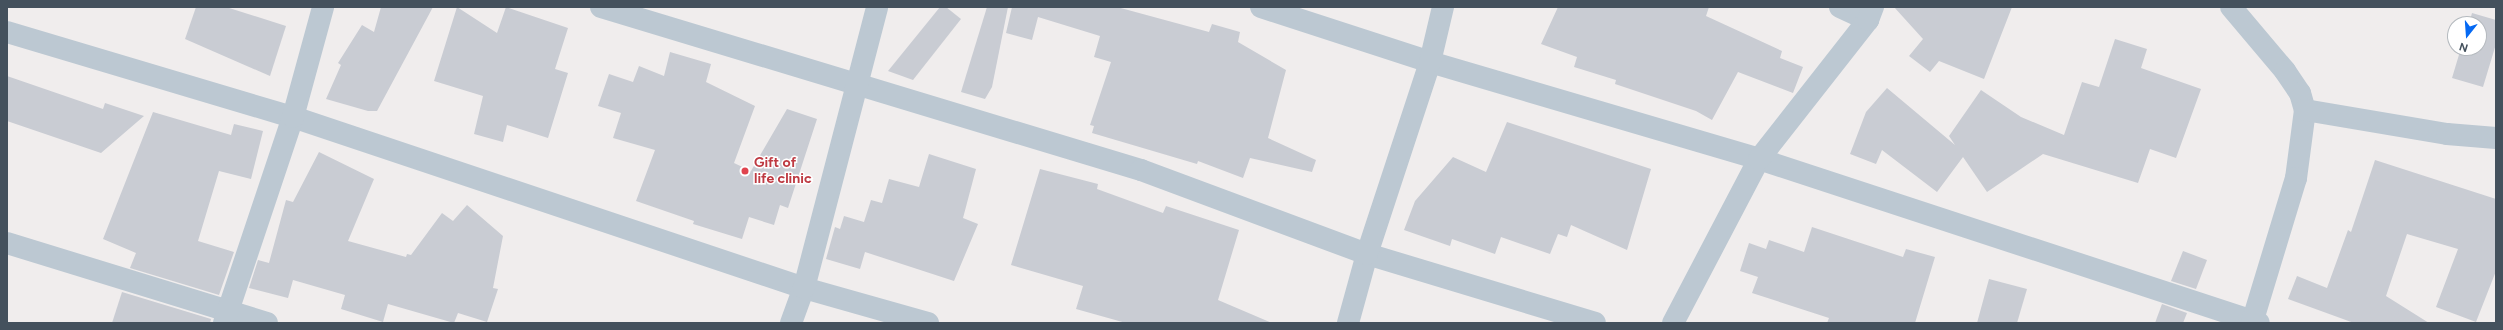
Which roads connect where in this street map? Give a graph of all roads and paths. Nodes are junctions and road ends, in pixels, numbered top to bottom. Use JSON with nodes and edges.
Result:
{"nodes":[{"id":1,"x":323,"y":7,"type":"edge"},
{"id":2,"x":601,"y":7,"type":"edge"},
{"id":3,"x":877,"y":7,"type":"edge"},
{"id":4,"x":1261,"y":7,"type":"edge"},
{"id":5,"x":1443,"y":7,"type":"edge"},
{"id":6,"x":1840,"y":7,"type":"edge"},
{"id":7,"x":2231,"y":7,"type":"edge"},
{"id":8,"x":1870,"y":13,"type":"edge"},
{"id":9,"x":7,"y":32,"type":"edge"},
{"id":10,"x":1430,"y":62,"type":"junction"},
{"id":11,"x":857,"y":86,"type":"junction"},
{"id":12,"x":2305,"y":110,"type":"junction"},
{"id":13,"x":293,"y":118,"type":"junction"},
{"id":14,"x":2496,"y":138,"type":"edge"},
{"id":15,"x":1759,"y":160,"type":"junction"},
{"id":16,"x":7,"y":243,"type":"edge"},
{"id":17,"x":1367,"y":254,"type":"junction"},
{"id":18,"x":804,"y":288,"type":"junction"},
{"id":19,"x":226,"y":318,"type":"edge"},
{"id":20,"x":2255,"y":322,"type":"edge"},
{"id":21,"x":267,"y":323,"type":"edge"},
{"id":22,"x":791,"y":323,"type":"edge"},
{"id":23,"x":928,"y":323,"type":"edge"},
{"id":24,"x":1348,"y":323,"type":"edge"},
{"id":25,"x":1595,"y":323,"type":"edge"},
{"id":26,"x":1673,"y":323,"type":"edge"}],
"edges":[{"from":1,"to":13,"type":"street"},
{"from":2,"to":11,"type":"street"},
{"from":3,"to":11,"type":"street"},
{"from":4,"to":10,"type":"street"},
{"from":5,"to":10,"type":"street"},
{"from":6,"to":8,"type":"street"},
{"from":7,"to":12,"type":"street"},
{"from":8,"to":15,"type":"street"},
{"from":9,"to":13,"type":"street"},
{"from":10,"to":15,"type":"street"},
{"from":10,"to":17,"type":"street"},
{"from":11,"to":17,"type":"street"},
{"from":11,"to":18,"type":"street"},
{"from":12,"to":14,"type":"street"},
{"from":12,"to":20,"type":"street"},
{"from":13,"to":18,"type":"street"},
{"from":13,"to":19,"type":"street"},
{"from":15,"to":20,"type":"street"},
{"from":15,"to":26,"type":"street"},
{"from":16,"to":19,"type":"street"},
{"from":17,"to":24,"type":"street"},
{"from":17,"to":25,"type":"street"},
{"from":18,"to":22,"type":"street"},
{"from":18,"to":23,"type":"street"},
{"from":19,"to":21,"type":"street"}]}
